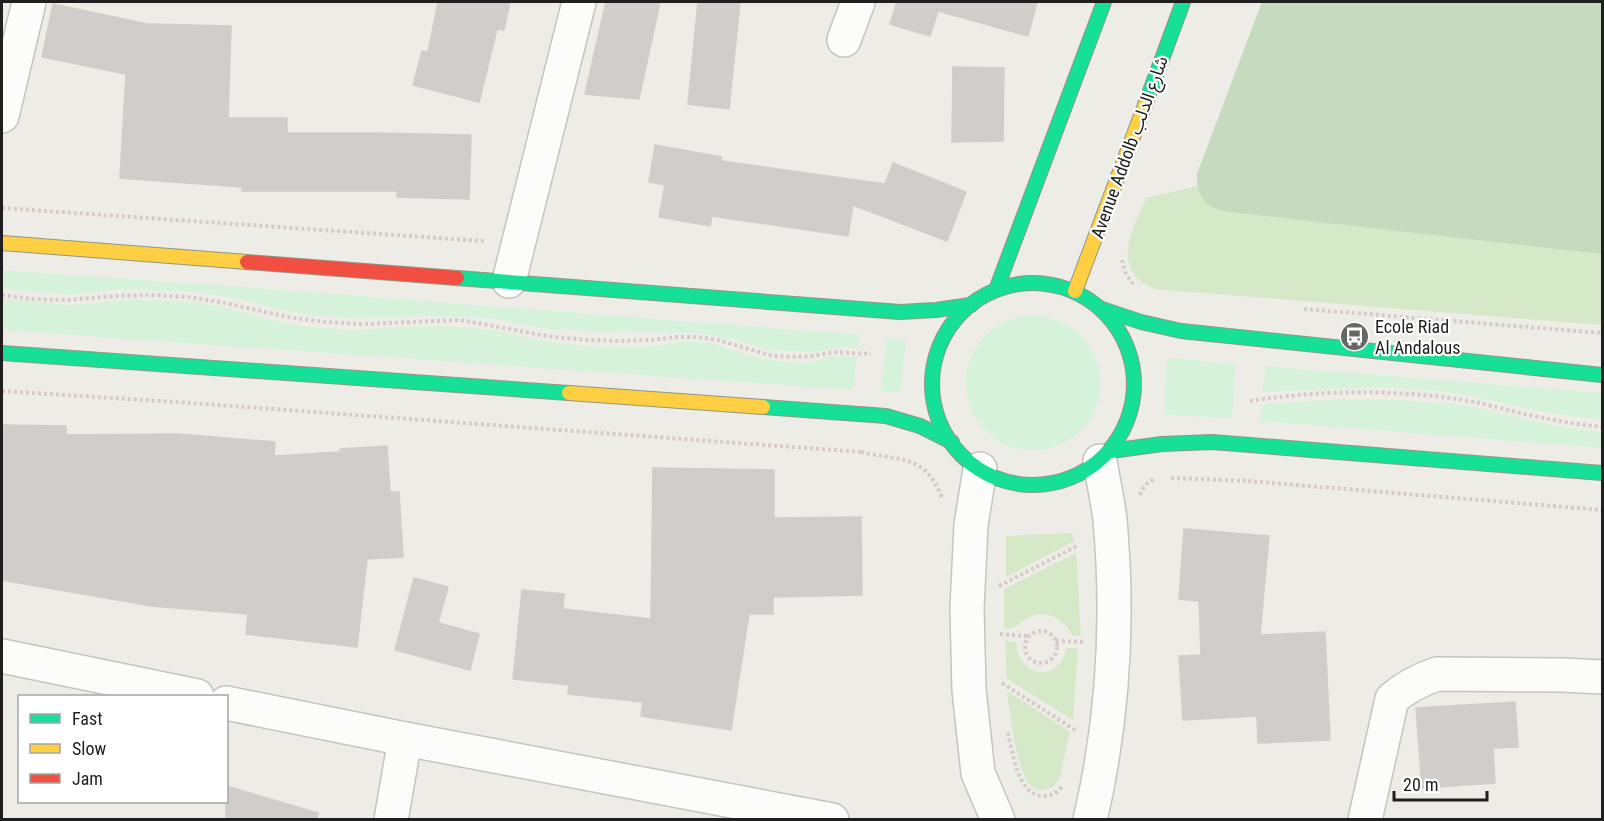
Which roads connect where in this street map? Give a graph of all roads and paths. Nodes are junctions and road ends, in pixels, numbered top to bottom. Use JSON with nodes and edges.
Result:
{"nodes":[{"id":1,"x":29,"y":2,"type":"edge"},
{"id":2,"x":579,"y":2,"type":"edge"},
{"id":3,"x":858,"y":2,"type":"edge"},
{"id":4,"x":1104,"y":2,"type":"edge"},
{"id":5,"x":1183,"y":2,"type":"edge"},
{"id":6,"x":844,"y":40,"type":"dead end"},
{"id":7,"x":2,"y":116,"type":"edge"},
{"id":8,"x":2,"y":208,"type":"edge"},
{"id":9,"x":487,"y":239,"type":"dead end"},
{"id":10,"x":2,"y":243,"type":"edge"},
{"id":11,"x":509,"y":281,"type":"junction"},
{"id":12,"x":996,"y":290,"type":"junction"},
{"id":13,"x":1075,"y":291,"type":"junction"},
{"id":14,"x":2,"y":295,"type":"edge"},
{"id":15,"x":971,"y":305,"type":"junction"},
{"id":16,"x":1102,"y":309,"type":"junction"},
{"id":17,"x":1304,"y":309,"type":"dead end"},
{"id":18,"x":1602,"y":333,"type":"edge"},
{"id":19,"x":2,"y":353,"type":"edge"},
{"id":20,"x":871,"y":354,"type":"dead end"},
{"id":21,"x":1602,"y":375,"type":"edge"},
{"id":22,"x":2,"y":390,"type":"edge"},
{"id":23,"x":1250,"y":401,"type":"dead end"},
{"id":24,"x":862,"y":415,"type":"junction"},
{"id":25,"x":1602,"y":427,"type":"edge"},
{"id":26,"x":952,"y":442,"type":"junction"},
{"id":27,"x":1248,"y":445,"type":"junction"},
{"id":28,"x":861,"y":452,"type":"junction"},
{"id":29,"x":1106,"y":456,"type":"junction"},
{"id":30,"x":980,"y":469,"type":"junction"},
{"id":31,"x":1602,"y":472,"type":"edge"},
{"id":32,"x":1248,"y":481,"type":"junction"},
{"id":33,"x":1602,"y":510,"type":"edge"},
{"id":34,"x":1110,"y":519,"type":"junction"},
{"id":35,"x":971,"y":525,"type":"junction"},
{"id":36,"x":1079,"y":555,"type":"dead end"},
{"id":37,"x":999,"y":578,"type":"dead end"},
{"id":38,"x":998,"y":586,"type":"junction"},
{"id":39,"x":998,"y":595,"type":"dead end"},
{"id":40,"x":999,"y":623,"type":"dead end"},
{"id":41,"x":1084,"y":632,"type":"dead end"},
{"id":42,"x":999,"y":634,"type":"junction"},
{"id":43,"x":1028,"y":636,"type":"junction"},
{"id":44,"x":1056,"y":641,"type":"junction"},
{"id":45,"x":1084,"y":642,"type":"junction"},
{"id":46,"x":999,"y":645,"type":"dead end"},
{"id":47,"x":1084,"y":652,"type":"dead end"},
{"id":48,"x":2,"y":656,"type":"edge"},
{"id":49,"x":1001,"y":674,"type":"dead end"},
{"id":50,"x":1602,"y":678,"type":"edge"},
{"id":51,"x":1002,"y":683,"type":"junction"},
{"id":52,"x":1002,"y":691,"type":"dead end"},
{"id":53,"x":192,"y":695,"type":"edge"},
{"id":54,"x":228,"y":703,"type":"edge"},
{"id":55,"x":1077,"y":723,"type":"dead end"},
{"id":56,"x":1007,"y":730,"type":"dead end"},
{"id":57,"x":1076,"y":730,"type":"junction"},
{"id":58,"x":405,"y":740,"type":"junction"},
{"id":59,"x":1074,"y":741,"type":"dead end"},
{"id":60,"x":1065,"y":783,"type":"dead end"},
{"id":61,"x":391,"y":819,"type":"edge"},
{"id":62,"x":832,"y":819,"type":"edge"},
{"id":63,"x":998,"y":819,"type":"edge"},
{"id":64,"x":1090,"y":819,"type":"edge"},
{"id":65,"x":1365,"y":819,"type":"edge"}],
"edges":[{"from":1,"to":7,"type":"street"},
{"from":2,"to":11,"type":"street"},
{"from":3,"to":6,"type":"street"},
{"from":4,"to":12,"type":"main road"},
{"from":5,"to":13,"type":"main road","name":"Avenue Addolb شارع الدلب"},
{"from":8,"to":9,"type":"path"},
{"from":10,"to":11,"type":"main road"},
{"from":11,"to":15,"type":"main road"},
{"from":12,"to":13,"type":"main road"},
{"from":12,"to":15,"type":"main road"},
{"from":13,"to":16,"type":"main road"},
{"from":14,"to":20,"type":"path"},
{"from":15,"to":26,"type":"main road"},
{"from":16,"to":21,"type":"main road"},
{"from":16,"to":29,"type":"main road"},
{"from":17,"to":18,"type":"path"},
{"from":19,"to":24,"type":"main road"},
{"from":22,"to":28,"type":"path"},
{"from":23,"to":25,"type":"path"},
{"from":24,"to":26,"type":"main road"},
{"from":24,"to":28,"type":"path"},
{"from":26,"to":30,"type":"main road"},
{"from":27,"to":29,"type":"main road"},
{"from":27,"to":31,"type":"main road"},
{"from":27,"to":32,"type":"path"},
{"from":28,"to":35,"type":"path"},
{"from":29,"to":30,"type":"main road"},
{"from":29,"to":34,"type":"street"},
{"from":30,"to":35,"type":"street"},
{"from":32,"to":33,"type":"path"},
{"from":32,"to":34,"type":"path"},
{"from":34,"to":64,"type":"street"},
{"from":35,"to":63,"type":"street"},
{"from":36,"to":38,"type":"path"},
{"from":37,"to":38,"type":"path"},
{"from":38,"to":39,"type":"path"},
{"from":40,"to":42,"type":"path"},
{"from":41,"to":45,"type":"path"},
{"from":42,"to":43,"type":"path"},
{"from":42,"to":46,"type":"path"},
{"from":43,"to":44,"type":"path"},
{"from":43,"to":44,"type":"path"},
{"from":44,"to":45,"type":"path"},
{"from":45,"to":47,"type":"path"},
{"from":48,"to":53,"type":"street"},
{"from":49,"to":51,"type":"path"},
{"from":50,"to":65,"type":"street"},
{"from":51,"to":52,"type":"path"},
{"from":51,"to":57,"type":"path"},
{"from":54,"to":58,"type":"street"},
{"from":55,"to":57,"type":"path"},
{"from":56,"to":60,"type":"path"},
{"from":57,"to":59,"type":"path"},
{"from":58,"to":61,"type":"street"},
{"from":58,"to":62,"type":"street"}]}
